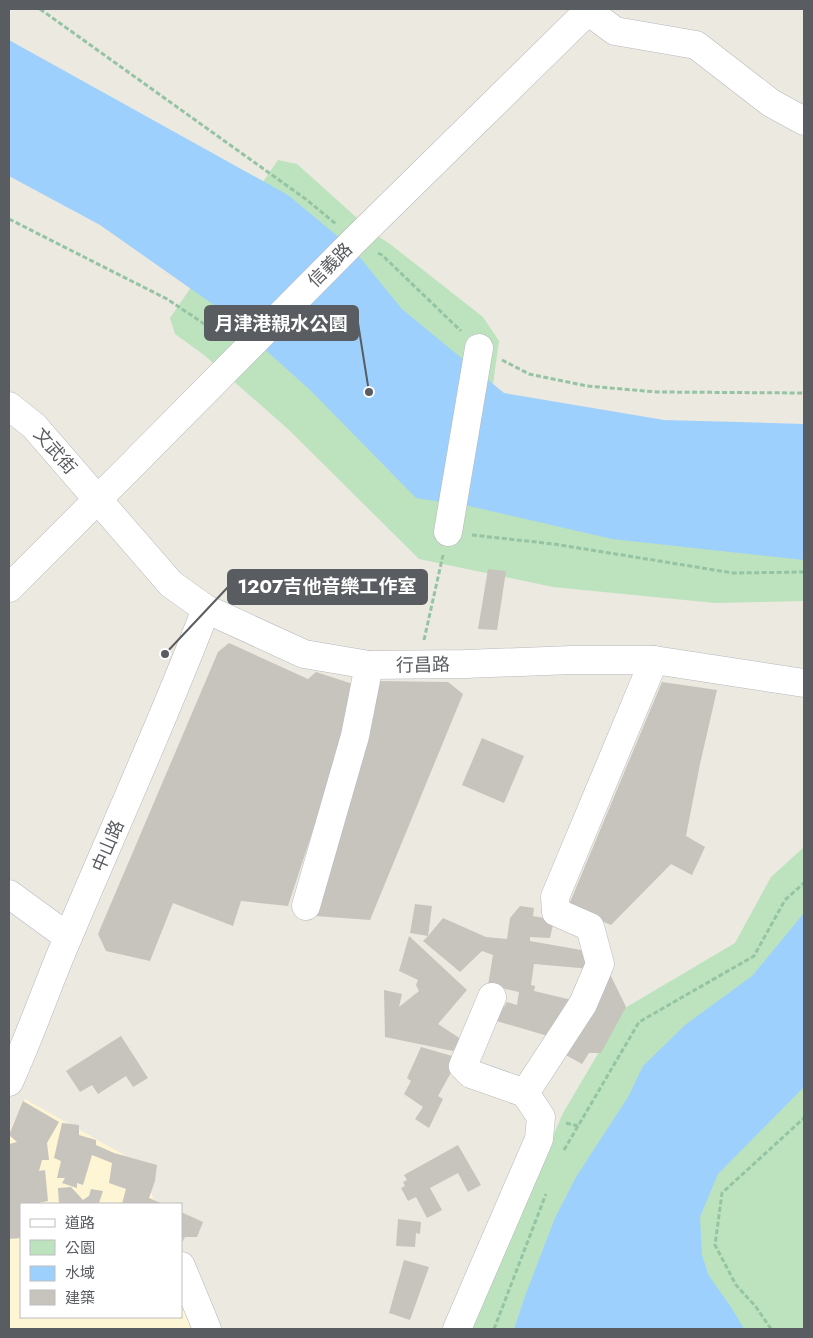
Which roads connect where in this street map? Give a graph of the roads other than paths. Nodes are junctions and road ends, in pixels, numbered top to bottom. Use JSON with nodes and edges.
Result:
{"nodes":[{"id":1,"x":589,"y":10,"type":"edge"},
{"id":2,"x":804,"y":121,"type":"edge"},
{"id":3,"x":480,"y":348,"type":"road end"},
{"id":4,"x":9,"y":406,"type":"edge"},
{"id":5,"x":98,"y":500,"type":"junction"},
{"id":6,"x":448,"y":532,"type":"road end"},
{"id":7,"x":9,"y":588,"type":"edge"},
{"id":8,"x":206,"y":609,"type":"junction"},
{"id":9,"x":654,"y":660,"type":"junction"},
{"id":10,"x":369,"y":665,"type":"junction"},
{"id":11,"x":804,"y":683,"type":"edge"},
{"id":12,"x":9,"y":894,"type":"edge"},
{"id":13,"x":306,"y":906,"type":"dead end"},
{"id":14,"x":68,"y":937,"type":"junction"},
{"id":15,"x":492,"y":997,"type":"dead end"},
{"id":16,"x":17,"y":1041,"type":"edge"},
{"id":17,"x":9,"y":1082,"type":"edge"},
{"id":18,"x":525,"y":1093,"type":"junction"},
{"id":19,"x":182,"y":1268,"type":"edge"},
{"id":20,"x":207,"y":1329,"type":"edge"},
{"id":21,"x":457,"y":1329,"type":"edge"}],
"edges":[{"from":1,"to":2,"type":"street"},
{"from":1,"to":5,"type":"street","name":"信義路"},
{"from":3,"to":6,"type":"street"},
{"from":4,"to":5,"type":"street","name":"文武街"},
{"from":5,"to":7,"type":"street","name":"信義路"},
{"from":5,"to":8,"type":"street","name":"行昌路"},
{"from":8,"to":10,"type":"street","name":"行昌路"},
{"from":8,"to":14,"type":"street","name":"中山路"},
{"from":9,"to":10,"type":"street","name":"行昌路"},
{"from":9,"to":11,"type":"street","name":"行昌路"},
{"from":9,"to":18,"type":"street"},
{"from":10,"to":13,"type":"street"},
{"from":12,"to":14,"type":"street"},
{"from":14,"to":16,"type":"street","name":"中山路"},
{"from":15,"to":18,"type":"street"},
{"from":16,"to":17,"type":"street","name":"中山路"},
{"from":18,"to":21,"type":"street"},
{"from":19,"to":20,"type":"street"}]}
